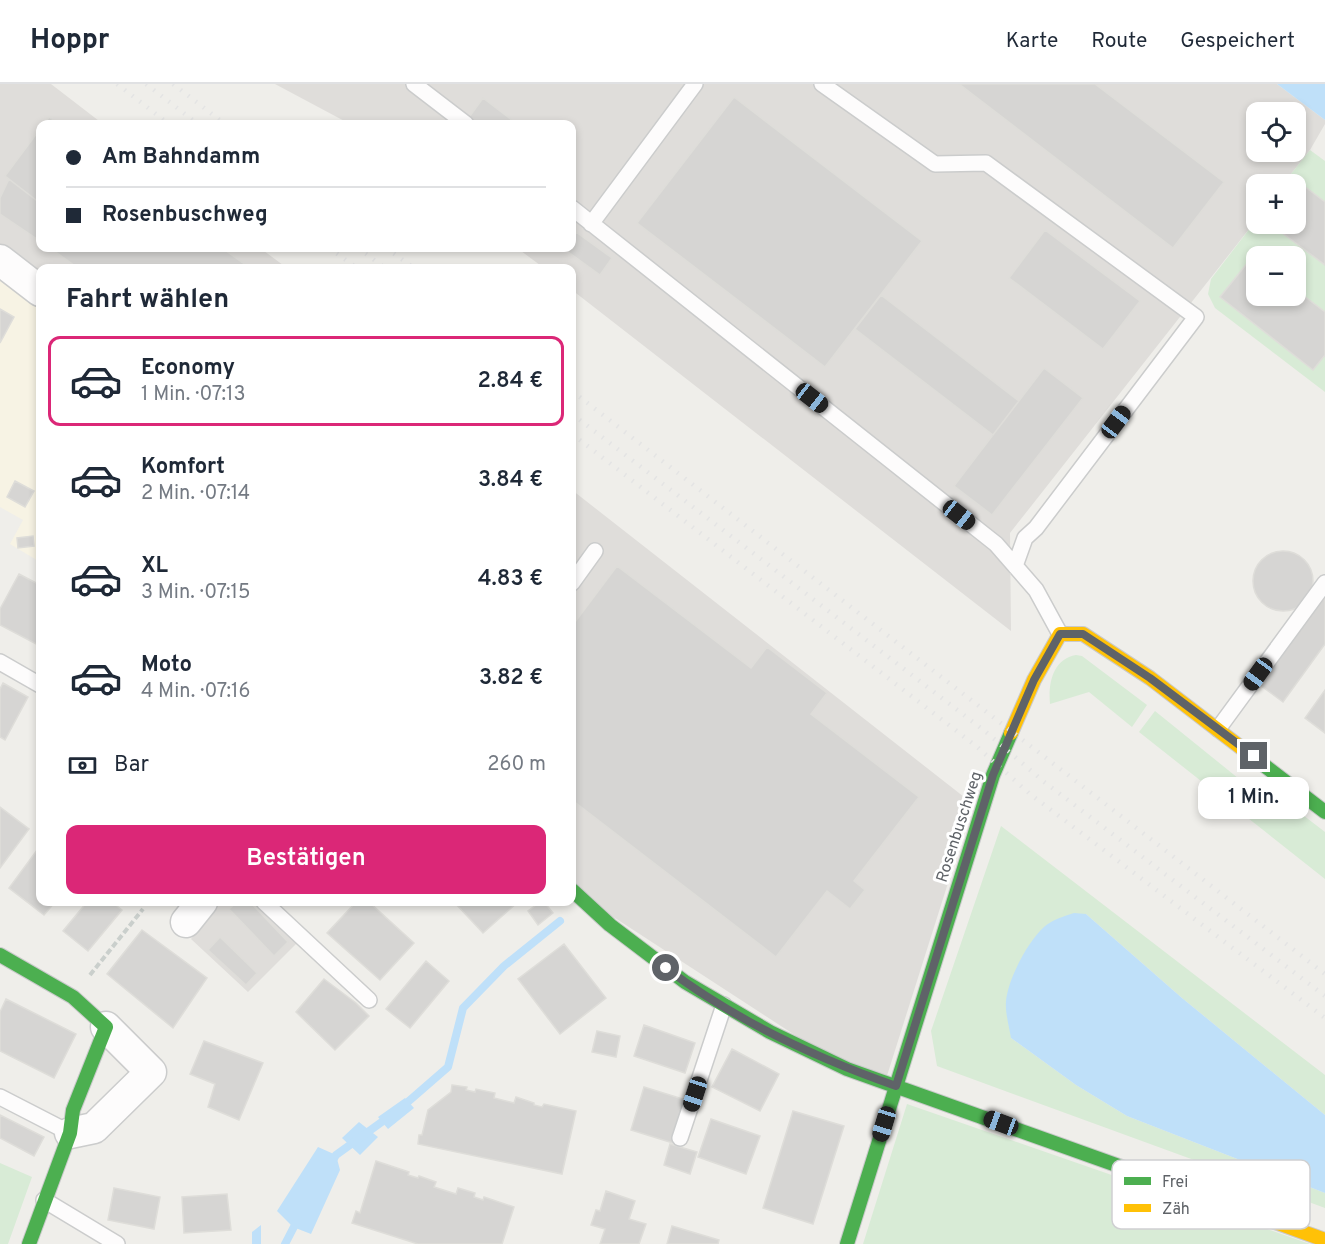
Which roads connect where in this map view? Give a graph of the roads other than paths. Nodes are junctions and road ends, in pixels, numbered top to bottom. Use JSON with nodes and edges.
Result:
{"nodes":[{"id":1,"x":414,"y":84,"type":"edge"},
{"id":2,"x":695,"y":84,"type":"edge"},
{"id":3,"x":822,"y":84,"type":"edge"},
{"id":4,"x":461,"y":120,"type":"edge"},
{"id":5,"x":576,"y":211,"type":"edge"},
{"id":6,"x":591,"y":224,"type":"junction"},
{"id":7,"x":0,"y":260,"type":"edge"},
{"id":8,"x":36,"y":288,"type":"edge"},
{"id":9,"x":595,"y":551,"type":"dead end"},
{"id":10,"x":1015,"y":566,"type":"junction"},
{"id":11,"x":576,"y":577,"type":"edge"},
{"id":12,"x":1325,"y":583,"type":"edge"},
{"id":13,"x":1060,"y":634,"type":"junction"},
{"id":14,"x":0,"y":662,"type":"edge"},
{"id":15,"x":36,"y":683,"type":"edge"},
{"id":16,"x":1218,"y":729,"type":"junction"},
{"id":17,"x":1325,"y":812,"type":"edge"},
{"id":18,"x":576,"y":894,"type":"edge"},
{"id":19,"x":268,"y":906,"type":"edge"},
{"id":20,"x":0,"y":955,"type":"edge"},
{"id":21,"x":369,"y":1000,"type":"dead end"},
{"id":22,"x":724,"y":1005,"type":"junction"},
{"id":23,"x":106,"y":1027,"type":"junction"},
{"id":24,"x":896,"y":1086,"type":"junction"},
{"id":25,"x":0,"y":1097,"type":"edge"},
{"id":26,"x":70,"y":1133,"type":"junction"},
{"id":27,"x":681,"y":1138,"type":"dead end"},
{"id":28,"x":1112,"y":1164,"type":"edge"},
{"id":29,"x":44,"y":1200,"type":"junction"},
{"id":30,"x":1294,"y":1229,"type":"edge"},
{"id":31,"x":1325,"y":1240,"type":"edge"},
{"id":32,"x":29,"y":1244,"type":"edge"},
{"id":33,"x":117,"y":1244,"type":"edge"},
{"id":34,"x":847,"y":1244,"type":"edge"}],
"edges":[{"from":1,"to":4,"type":"lane"},
{"from":2,"to":6,"type":"lane"},
{"from":3,"to":10,"type":"lane"},
{"from":5,"to":6,"type":"lane"},
{"from":6,"to":10,"type":"lane"},
{"from":7,"to":8,"type":"street"},
{"from":9,"to":11,"type":"lane"},
{"from":10,"to":13,"type":"lane"},
{"from":12,"to":16,"type":"lane"},
{"from":13,"to":16,"type":"street"},
{"from":13,"to":24,"type":"street","name":"Rosenbuschweg"},
{"from":14,"to":15,"type":"lane"},
{"from":16,"to":17,"type":"street"},
{"from":18,"to":22,"type":"street"},
{"from":19,"to":21,"type":"lane"},
{"from":20,"to":23,"type":"street"},
{"from":22,"to":24,"type":"street"},
{"from":22,"to":27,"type":"lane"},
{"from":23,"to":26,"type":"street"},
{"from":23,"to":26,"type":"street"},
{"from":24,"to":28,"type":"street"},
{"from":24,"to":34,"type":"street","name":"Rosenbuschweg"},
{"from":25,"to":26,"type":"lane"},
{"from":26,"to":29,"type":"street"},
{"from":29,"to":32,"type":"street"},
{"from":29,"to":33,"type":"lane"},
{"from":30,"to":31,"type":"street"}]}
